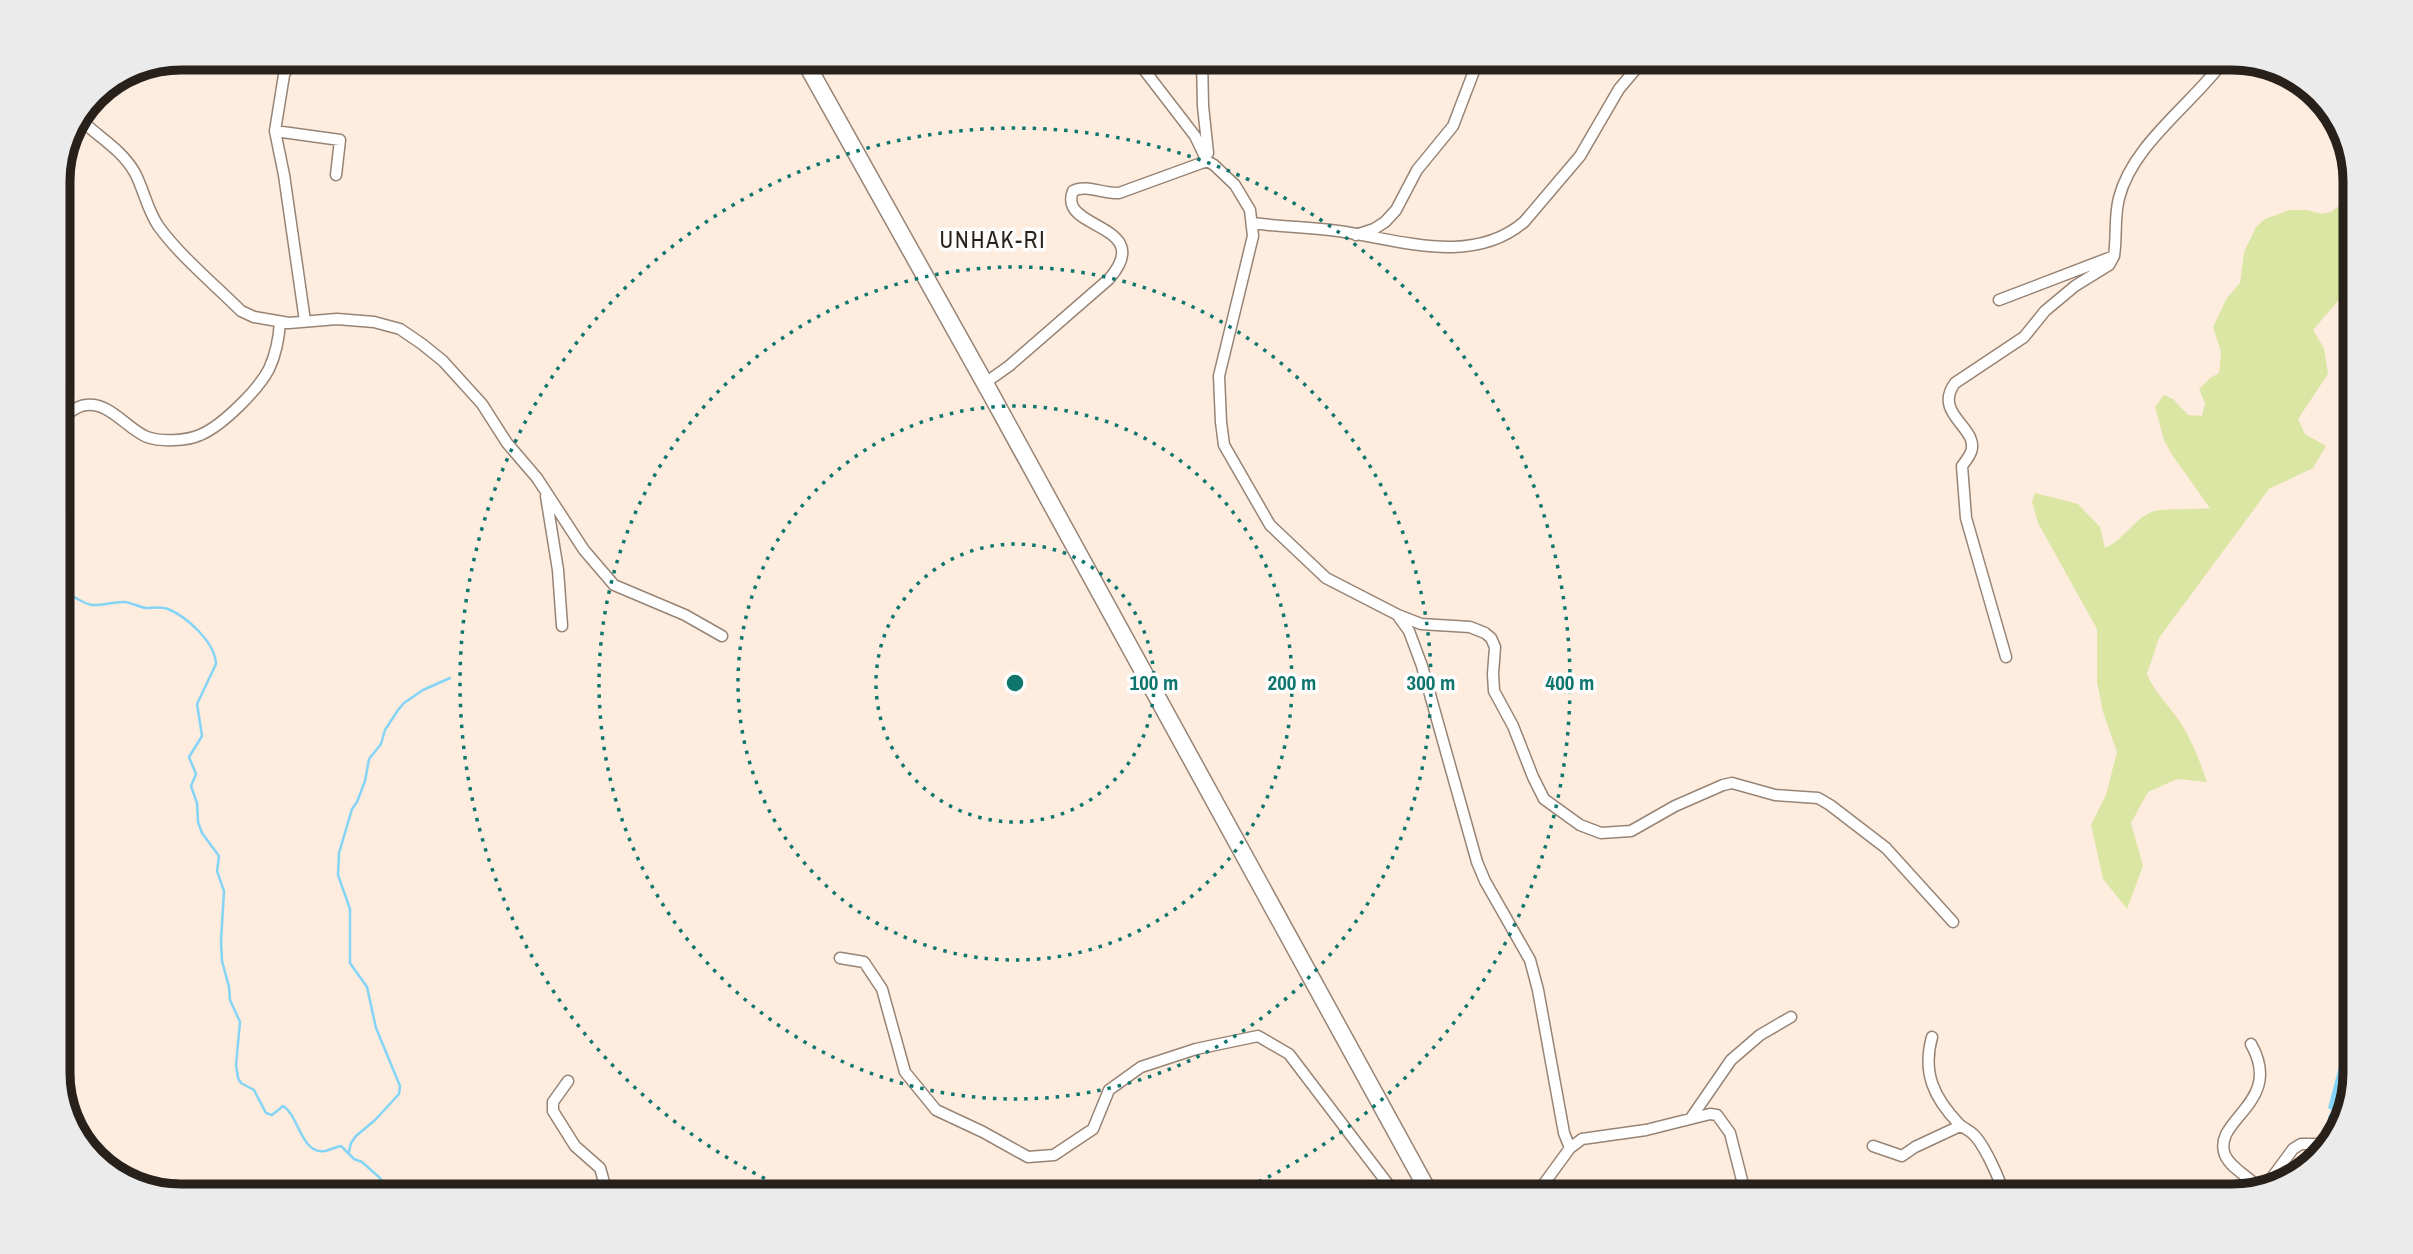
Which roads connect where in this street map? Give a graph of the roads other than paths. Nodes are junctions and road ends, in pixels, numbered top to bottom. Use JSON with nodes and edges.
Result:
{"nodes":[{"id":1,"x":287,"y":70,"type":"edge"},
{"id":2,"x":810,"y":70,"type":"edge"},
{"id":3,"x":1144,"y":70,"type":"edge"},
{"id":4,"x":1203,"y":70,"type":"edge"},
{"id":5,"x":1474,"y":70,"type":"edge"},
{"id":6,"x":1635,"y":70,"type":"edge"},
{"id":7,"x":2217,"y":70,"type":"edge"},
{"id":8,"x":86,"y":125,"type":"edge"},
{"id":9,"x":275,"y":131,"type":"junction"},
{"id":10,"x":1207,"y":161,"type":"junction"},
{"id":11,"x":336,"y":175,"type":"dead end"},
{"id":12,"x":1253,"y":223,"type":"junction"},
{"id":13,"x":1356,"y":235,"type":"junction"},
{"id":14,"x":2114,"y":256,"type":"junction"},
{"id":15,"x":1999,"y":300,"type":"dead end"},
{"id":16,"x":305,"y":321,"type":"junction"},
{"id":17,"x":280,"y":322,"type":"junction"},
{"id":18,"x":985,"y":383,"type":"junction"},
{"id":19,"x":70,"y":411,"type":"edge"},
{"id":20,"x":545,"y":492,"type":"junction"},
{"id":21,"x":1398,"y":615,"type":"junction"},
{"id":22,"x":562,"y":626,"type":"dead end"},
{"id":23,"x":722,"y":636,"type":"dead end"},
{"id":24,"x":2006,"y":657,"type":"dead end"},
{"id":25,"x":1954,"y":922,"type":"dead end"},
{"id":26,"x":840,"y":958,"type":"dead end"},
{"id":27,"x":1791,"y":1017,"type":"dead end"},
{"id":28,"x":1932,"y":1037,"type":"dead end"},
{"id":29,"x":2252,"y":1044,"type":"dead end"},
{"id":30,"x":568,"y":1081,"type":"dead end"},
{"id":31,"x":1691,"y":1118,"type":"junction"},
{"id":32,"x":1960,"y":1126,"type":"junction"},
{"id":33,"x":2316,"y":1144,"type":"edge"},
{"id":34,"x":1873,"y":1146,"type":"dead end"},
{"id":35,"x":1570,"y":1148,"type":"junction"},
{"id":36,"x":2273,"y":1176,"type":"edge"},
{"id":37,"x":2252,"y":1182,"type":"edge"},
{"id":38,"x":605,"y":1184,"type":"edge"},
{"id":39,"x":1388,"y":1184,"type":"edge"},
{"id":40,"x":1424,"y":1184,"type":"edge"},
{"id":41,"x":1544,"y":1184,"type":"edge"},
{"id":42,"x":1743,"y":1184,"type":"edge"},
{"id":43,"x":1999,"y":1184,"type":"edge"}],
"edges":[{"from":1,"to":9,"type":"street"},
{"from":2,"to":18,"type":"main road"},
{"from":3,"to":10,"type":"street"},
{"from":4,"to":10,"type":"street"},
{"from":5,"to":13,"type":"street"},
{"from":6,"to":13,"type":"street"},
{"from":7,"to":14,"type":"street"},
{"from":8,"to":17,"type":"street"},
{"from":9,"to":11,"type":"street"},
{"from":9,"to":16,"type":"street"},
{"from":10,"to":12,"type":"street"},
{"from":10,"to":18,"type":"street"},
{"from":12,"to":13,"type":"street"},
{"from":12,"to":21,"type":"street"},
{"from":14,"to":15,"type":"street"},
{"from":14,"to":24,"type":"street"},
{"from":16,"to":17,"type":"street"},
{"from":16,"to":20,"type":"street"},
{"from":17,"to":19,"type":"street"},
{"from":18,"to":40,"type":"main road"},
{"from":20,"to":22,"type":"street"},
{"from":20,"to":23,"type":"street"},
{"from":21,"to":25,"type":"street"},
{"from":21,"to":35,"type":"street"},
{"from":26,"to":39,"type":"street"},
{"from":27,"to":31,"type":"street"},
{"from":28,"to":32,"type":"street"},
{"from":29,"to":37,"type":"street"},
{"from":30,"to":38,"type":"street"},
{"from":31,"to":35,"type":"street"},
{"from":31,"to":42,"type":"street"},
{"from":32,"to":34,"type":"street"},
{"from":32,"to":43,"type":"street"},
{"from":33,"to":36,"type":"street"},
{"from":35,"to":41,"type":"street"}]}
